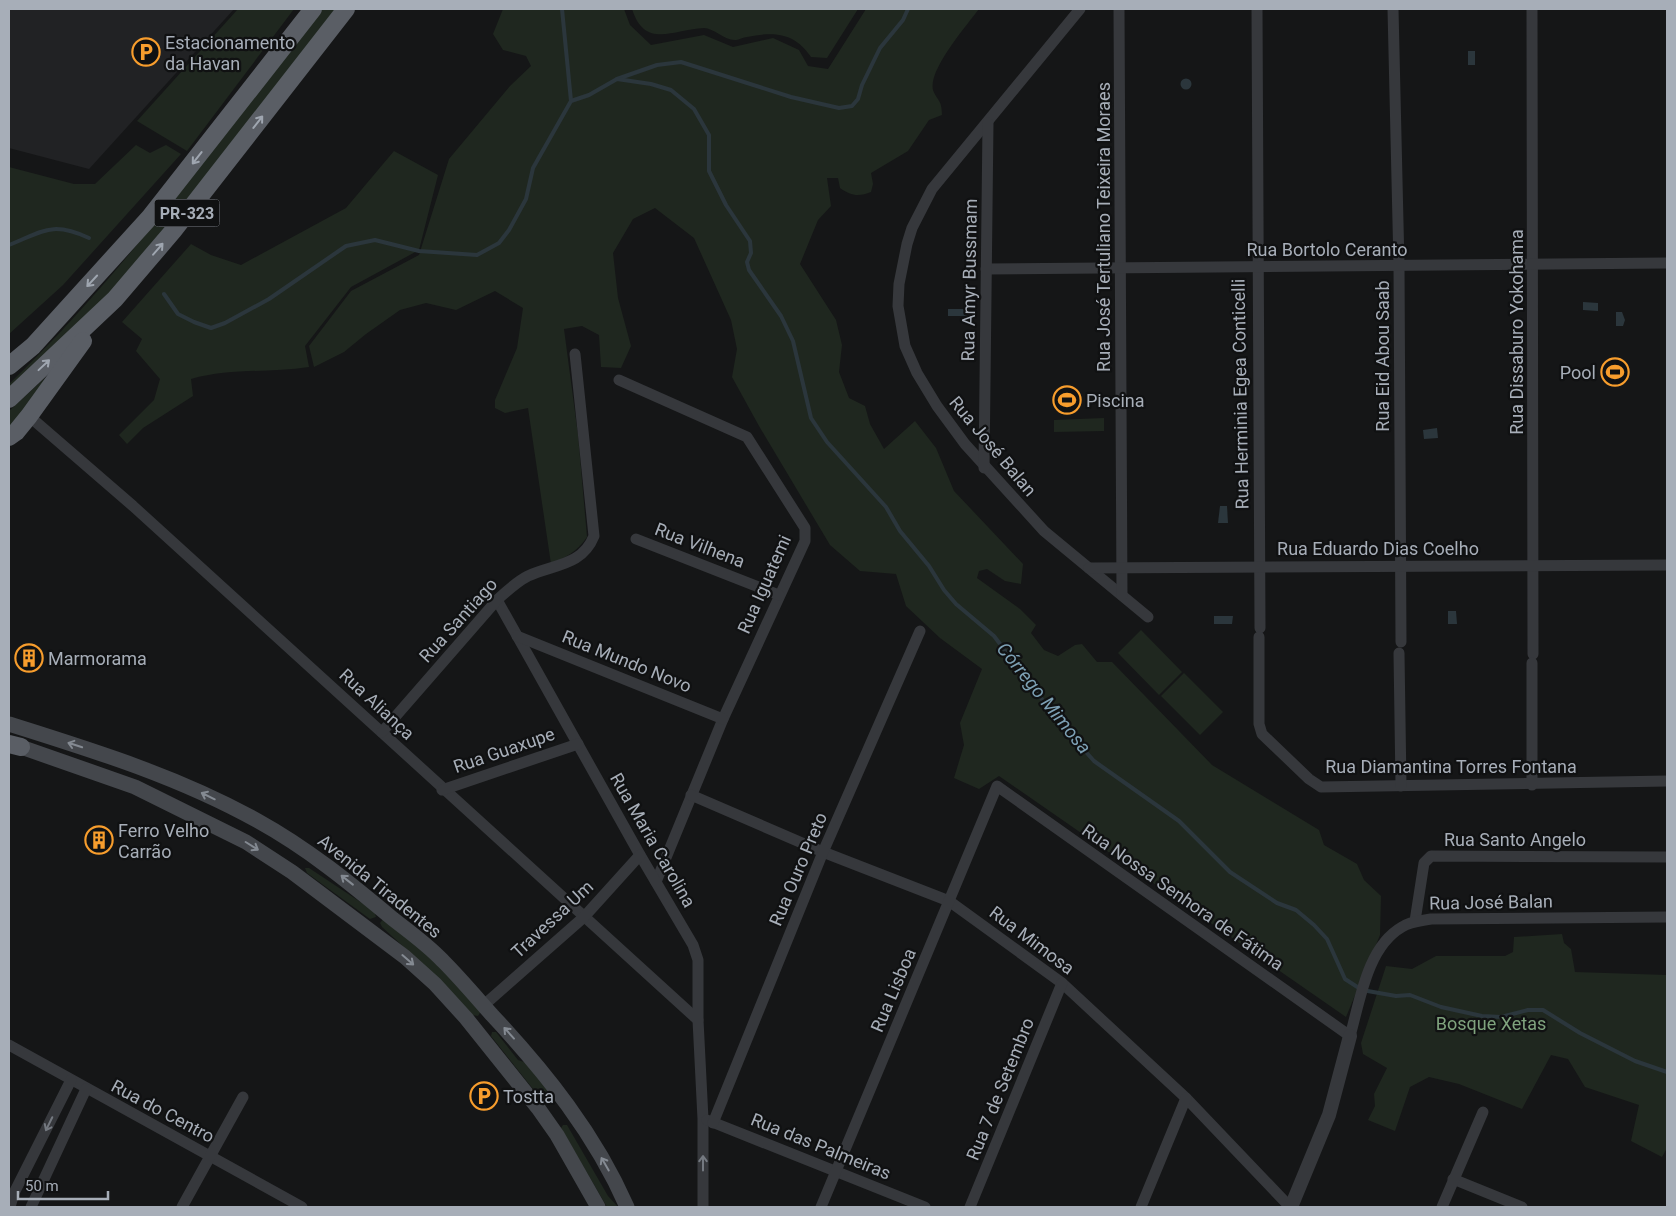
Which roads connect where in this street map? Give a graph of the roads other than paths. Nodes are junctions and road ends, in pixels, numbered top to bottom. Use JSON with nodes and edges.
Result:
{"nodes":[{"id":1,"x":313,"y":9,"type":"edge"},
{"id":2,"x":346,"y":9,"type":"edge"},
{"id":3,"x":1080,"y":9,"type":"edge"},
{"id":4,"x":1120,"y":9,"type":"edge"},
{"id":5,"x":1257,"y":9,"type":"edge"},
{"id":6,"x":1393,"y":9,"type":"edge"},
{"id":7,"x":1532,"y":9,"type":"edge"},
{"id":8,"x":988,"y":123,"type":"junction"},
{"id":9,"x":1667,"y":263,"type":"edge"},
{"id":10,"x":1534,"y":264,"type":"junction"},
{"id":11,"x":1399,"y":266,"type":"junction"},
{"id":12,"x":1257,"y":267,"type":"junction"},
{"id":13,"x":1120,"y":268,"type":"junction"},
{"id":14,"x":986,"y":269,"type":"junction"},
{"id":15,"x":115,"y":299,"type":"junction"},
{"id":16,"x":32,"y":346,"type":"junction"},
{"id":17,"x":575,"y":354,"type":"dead end"},
{"id":18,"x":9,"y":366,"type":"edge"},
{"id":19,"x":9,"y":373,"type":"edge"},
{"id":20,"x":619,"y":380,"type":"dead end"},
{"id":21,"x":9,"y":399,"type":"edge"},
{"id":22,"x":29,"y":416,"type":"junction"},
{"id":23,"x":9,"y":437,"type":"edge"},
{"id":24,"x":984,"y":468,"type":"junction"},
{"id":25,"x":636,"y":539,"type":"dead end"},
{"id":26,"x":1401,"y":565,"type":"junction"},
{"id":27,"x":1533,"y":565,"type":"junction"},
{"id":28,"x":1667,"y":565,"type":"edge"},
{"id":29,"x":1260,"y":566,"type":"junction"},
{"id":30,"x":1122,"y":567,"type":"junction"},
{"id":31,"x":1089,"y":568,"type":"junction"},
{"id":32,"x":779,"y":595,"type":"junction"},
{"id":33,"x":1122,"y":595,"type":"junction"},
{"id":34,"x":497,"y":600,"type":"junction"},
{"id":35,"x":1148,"y":617,"type":"dead end"},
{"id":36,"x":920,"y":631,"type":"dead end"},
{"id":37,"x":1259,"y":633,"type":"joint"},
{"id":38,"x":517,"y":636,"type":"junction"},
{"id":39,"x":723,"y":719,"type":"junction"},
{"id":40,"x":9,"y":724,"type":"edge"},
{"id":41,"x":382,"y":732,"type":"junction"},
{"id":42,"x":578,"y":744,"type":"junction"},
{"id":43,"x":13,"y":746,"type":"edge"},
{"id":44,"x":122,"y":759,"type":"junction"},
{"id":45,"x":114,"y":778,"type":"junction"},
{"id":46,"x":1667,"y":781,"type":"edge"},
{"id":47,"x":1532,"y":785,"type":"junction"},
{"id":48,"x":997,"y":786,"type":"joint"},
{"id":49,"x":1401,"y":786,"type":"junction"},
{"id":50,"x":442,"y":790,"type":"junction"},
{"id":51,"x":691,"y":795,"type":"junction"},
{"id":52,"x":823,"y":852,"type":"junction"},
{"id":53,"x":640,"y":855,"type":"junction"},
{"id":54,"x":1667,"y":857,"type":"edge"},
{"id":55,"x":656,"y":882,"type":"junction"},
{"id":56,"x":949,"y":901,"type":"junction"},
{"id":57,"x":385,"y":911,"type":"junction"},
{"id":58,"x":584,"y":917,"type":"junction"},
{"id":59,"x":1667,"y":918,"type":"edge"},
{"id":60,"x":1415,"y":921,"type":"junction"},
{"id":61,"x":369,"y":930,"type":"junction"},
{"id":62,"x":1062,"y":983,"type":"junction"},
{"id":63,"x":484,"y":1005,"type":"junction"},
{"id":64,"x":494,"y":1017,"type":"junction"},
{"id":65,"x":698,"y":1020,"type":"junction"},
{"id":66,"x":477,"y":1032,"type":"junction"},
{"id":67,"x":1350,"y":1036,"type":"junction"},
{"id":68,"x":9,"y":1045,"type":"edge"},
{"id":69,"x":70,"y":1080,"type":"junction"},
{"id":70,"x":86,"y":1089,"type":"junction"},
{"id":71,"x":243,"y":1097,"type":"dead end"},
{"id":72,"x":1186,"y":1098,"type":"junction"},
{"id":73,"x":570,"y":1107,"type":"junction"},
{"id":74,"x":1483,"y":1112,"type":"dead end"},
{"id":75,"x":708,"y":1121,"type":"junction"},
{"id":76,"x":547,"y":1122,"type":"junction"},
{"id":77,"x":210,"y":1156,"type":"junction"},
{"id":78,"x":836,"y":1171,"type":"junction"},
{"id":79,"x":1453,"y":1180,"type":"junction"},
{"id":80,"x":10,"y":1207,"type":"edge"},
{"id":81,"x":31,"y":1207,"type":"edge"},
{"id":82,"x":182,"y":1207,"type":"edge"},
{"id":83,"x":302,"y":1207,"type":"edge"},
{"id":84,"x":598,"y":1207,"type":"edge"},
{"id":85,"x":627,"y":1207,"type":"edge"},
{"id":86,"x":703,"y":1207,"type":"edge"},
{"id":87,"x":821,"y":1207,"type":"edge"},
{"id":88,"x":924,"y":1207,"type":"edge"},
{"id":89,"x":970,"y":1207,"type":"edge"},
{"id":90,"x":1141,"y":1207,"type":"edge"},
{"id":91,"x":1291,"y":1207,"type":"edge"},
{"id":92,"x":1442,"y":1207,"type":"edge"},
{"id":93,"x":1522,"y":1207,"type":"edge"}],
"edges":[{"from":1,"to":16,"type":"highway","number":"PR-323","one_way":true},
{"from":15,"to":2,"type":"highway","number":"PR-323","one_way":true},
{"from":3,"to":8,"type":"street","name":"Rua José Balan"},
{"from":4,"to":13,"type":"street","name":"Rua José Tertuliano Teixeira Moraes"},
{"from":5,"to":12,"type":"street","name":"Rua Herminia Egea Conticelli"},
{"from":6,"to":11,"type":"street","name":"Rua Eid Abou Saab"},
{"from":7,"to":10,"type":"street","name":"Rua Dissaburo Yokohama"},
{"from":8,"to":14,"type":"street","name":"Rua Amyr Bussmam"},
{"from":8,"to":24,"type":"street","name":"Rua José Balan"},
{"from":9,"to":10,"type":"street","name":"Rua Bortolo Ceranto"},
{"from":10,"to":11,"type":"street","name":"Rua Bortolo Ceranto"},
{"from":10,"to":27,"type":"street","name":"Rua Dissaburo Yokohama"},
{"from":11,"to":12,"type":"street","name":"Rua Bortolo Ceranto"},
{"from":11,"to":26,"type":"street","name":"Rua Eid Abou Saab"},
{"from":12,"to":13,"type":"street","name":"Rua Bortolo Ceranto"},
{"from":12,"to":29,"type":"street","name":"Rua Herminia Egea Conticelli"},
{"from":13,"to":14,"type":"street","name":"Rua Bortolo Ceranto"},
{"from":13,"to":30,"type":"street","name":"Rua José Tertuliano Teixeira Moraes"},
{"from":14,"to":24,"type":"street","name":"Rua Amyr Bussmam"},
{"from":21,"to":15,"type":"highway","number":"PR-323","one_way":true},
{"from":15,"to":22,"type":"highway"},
{"from":16,"to":18,"type":"highway","number":"PR-323"},
{"from":16,"to":19,"type":"highway"},
{"from":17,"to":34,"type":"street","name":"Rua Santiago"},
{"from":20,"to":32,"type":"street","name":"Rua Iguatemi"},
{"from":22,"to":23,"type":"highway"},
{"from":22,"to":41,"type":"street","name":"Rua Aliança"},
{"from":24,"to":31,"type":"street","name":"Rua José Balan"},
{"from":25,"to":32,"type":"street","name":"Rua Vilhena"},
{"from":26,"to":27,"type":"street","name":"Rua Eduardo Dias Coelho"},
{"from":26,"to":29,"type":"street","name":"Rua Eduardo Dias Coelho"},
{"from":26,"to":49,"type":"street","name":"Rua Eid Abou Saab"},
{"from":27,"to":28,"type":"street","name":"Rua Eduardo Dias Coelho"},
{"from":27,"to":47,"type":"street","name":"Rua Dissaburo Yokohama"},
{"from":29,"to":30,"type":"street","name":"Rua Eduardo Dias Coelho"},
{"from":29,"to":37,"type":"street","name":"Rua Herminia Egea Conticelli"},
{"from":30,"to":31,"type":"street","name":"Rua Eduardo Dias Coelho"},
{"from":30,"to":33,"type":"street","name":"Rua José Tertuliano Teixeira Moraes"},
{"from":31,"to":33,"type":"street","name":"Rua José Balan"},
{"from":32,"to":39,"type":"street","name":"Rua Iguatemi"},
{"from":33,"to":35,"type":"street","name":"Rua José Balan"},
{"from":34,"to":38,"type":"street","name":"Rua Maria Carolina"},
{"from":34,"to":41,"type":"street","name":"Rua Santiago"},
{"from":36,"to":52,"type":"street","name":"Rua Ouro Preto"},
{"from":37,"to":49,"type":"street","name":"Rua Diamantina Torres Fontana"},
{"from":38,"to":39,"type":"street","name":"Rua Mundo Novo"},
{"from":38,"to":42,"type":"street","name":"Rua Maria Carolina"},
{"from":39,"to":51,"type":"street","name":"Rua Iguatemi"},
{"from":44,"to":40,"type":"main road","name":"Avenida Tiradentes","one_way":true},
{"from":41,"to":50,"type":"street","name":"Rua Aliança"},
{"from":42,"to":50,"type":"street","name":"Rua Guaxupe"},
{"from":42,"to":53,"type":"street","name":"Rua Maria Carolina"},
{"from":43,"to":45,"type":"main road"},
{"from":44,"to":45,"type":"main road"},
{"from":57,"to":44,"type":"main road","name":"Avenida Tiradentes","one_way":true},
{"from":45,"to":61,"type":"main road","one_way":true},
{"from":46,"to":47,"type":"street","name":"Rua Diamantina Torres Fontana"},
{"from":47,"to":49,"type":"street","name":"Rua Diamantina Torres Fontana"},
{"from":48,"to":56,"type":"street","name":"Rua Lisboa"},
{"from":48,"to":67,"type":"street","name":"Rua Nossa Senhora de Fátima"},
{"from":50,"to":58,"type":"street","name":"Rua Aliança"},
{"from":51,"to":52,"type":"street","name":"Rua Mimosa"},
{"from":51,"to":55,"type":"street","name":"Rua Iguatemi"},
{"from":52,"to":56,"type":"street","name":"Rua Mimosa"},
{"from":52,"to":75,"type":"street","name":"Rua Ouro Preto"},
{"from":53,"to":55,"type":"street","name":"Rua Maria Carolina"},
{"from":53,"to":58,"type":"street","name":"Travessa Um"},
{"from":54,"to":60,"type":"street","name":"Rua Santo Angelo"},
{"from":55,"to":65,"type":"street","name":"Rua Maria Carolina"},
{"from":56,"to":62,"type":"street","name":"Rua Mimosa"},
{"from":56,"to":78,"type":"street","name":"Rua Lisboa"},
{"from":57,"to":61,"type":"main road"},
{"from":57,"to":63,"type":"main road","name":"Avenida Tiradentes"},
{"from":58,"to":63,"type":"street","name":"Travessa Um"},
{"from":58,"to":65,"type":"street","name":"Rua Aliança"},
{"from":59,"to":60,"type":"street","name":"Rua José Balan"},
{"from":60,"to":67,"type":"street","name":"Rua José Balan"},
{"from":61,"to":66,"type":"main road","one_way":true},
{"from":62,"to":72,"type":"street","name":"Rua Mimosa"},
{"from":62,"to":89,"type":"street","name":"Rua 7 de Setembro"},
{"from":63,"to":64,"type":"main road","name":"Avenida Tiradentes"},
{"from":64,"to":66,"type":"main road"},
{"from":73,"to":64,"type":"main road","name":"Avenida Tiradentes","one_way":true},
{"from":65,"to":75,"type":"street","name":"Rua Maria Carolina"},
{"from":66,"to":76,"type":"main road"},
{"from":67,"to":91,"type":"street"},
{"from":68,"to":69,"type":"street","name":"Rua do Centro"},
{"from":69,"to":70,"type":"street","name":"Rua do Centro"},
{"from":69,"to":80,"type":"street","one_way":true},
{"from":70,"to":77,"type":"street","name":"Rua do Centro"},
{"from":70,"to":81,"type":"street"},
{"from":71,"to":77,"type":"street"},
{"from":72,"to":90,"type":"street"},
{"from":72,"to":91,"type":"street","name":"Rua Mimosa"},
{"from":73,"to":76,"type":"main road"},
{"from":85,"to":73,"type":"main road","name":"Avenida Tiradentes","one_way":true},
{"from":74,"to":79,"type":"street"},
{"from":75,"to":78,"type":"street","name":"Rua das Palmeiras"},
{"from":86,"to":75,"type":"street","name":"Rua Maria Carolina","one_way":true},
{"from":76,"to":84,"type":"main road"},
{"from":77,"to":82,"type":"street"},
{"from":77,"to":83,"type":"street","name":"Rua do Centro"},
{"from":78,"to":87,"type":"street","name":"Rua Lisboa"},
{"from":78,"to":88,"type":"street","name":"Rua das Palmeiras"},
{"from":79,"to":92,"type":"street"},
{"from":79,"to":93,"type":"street"}]}
